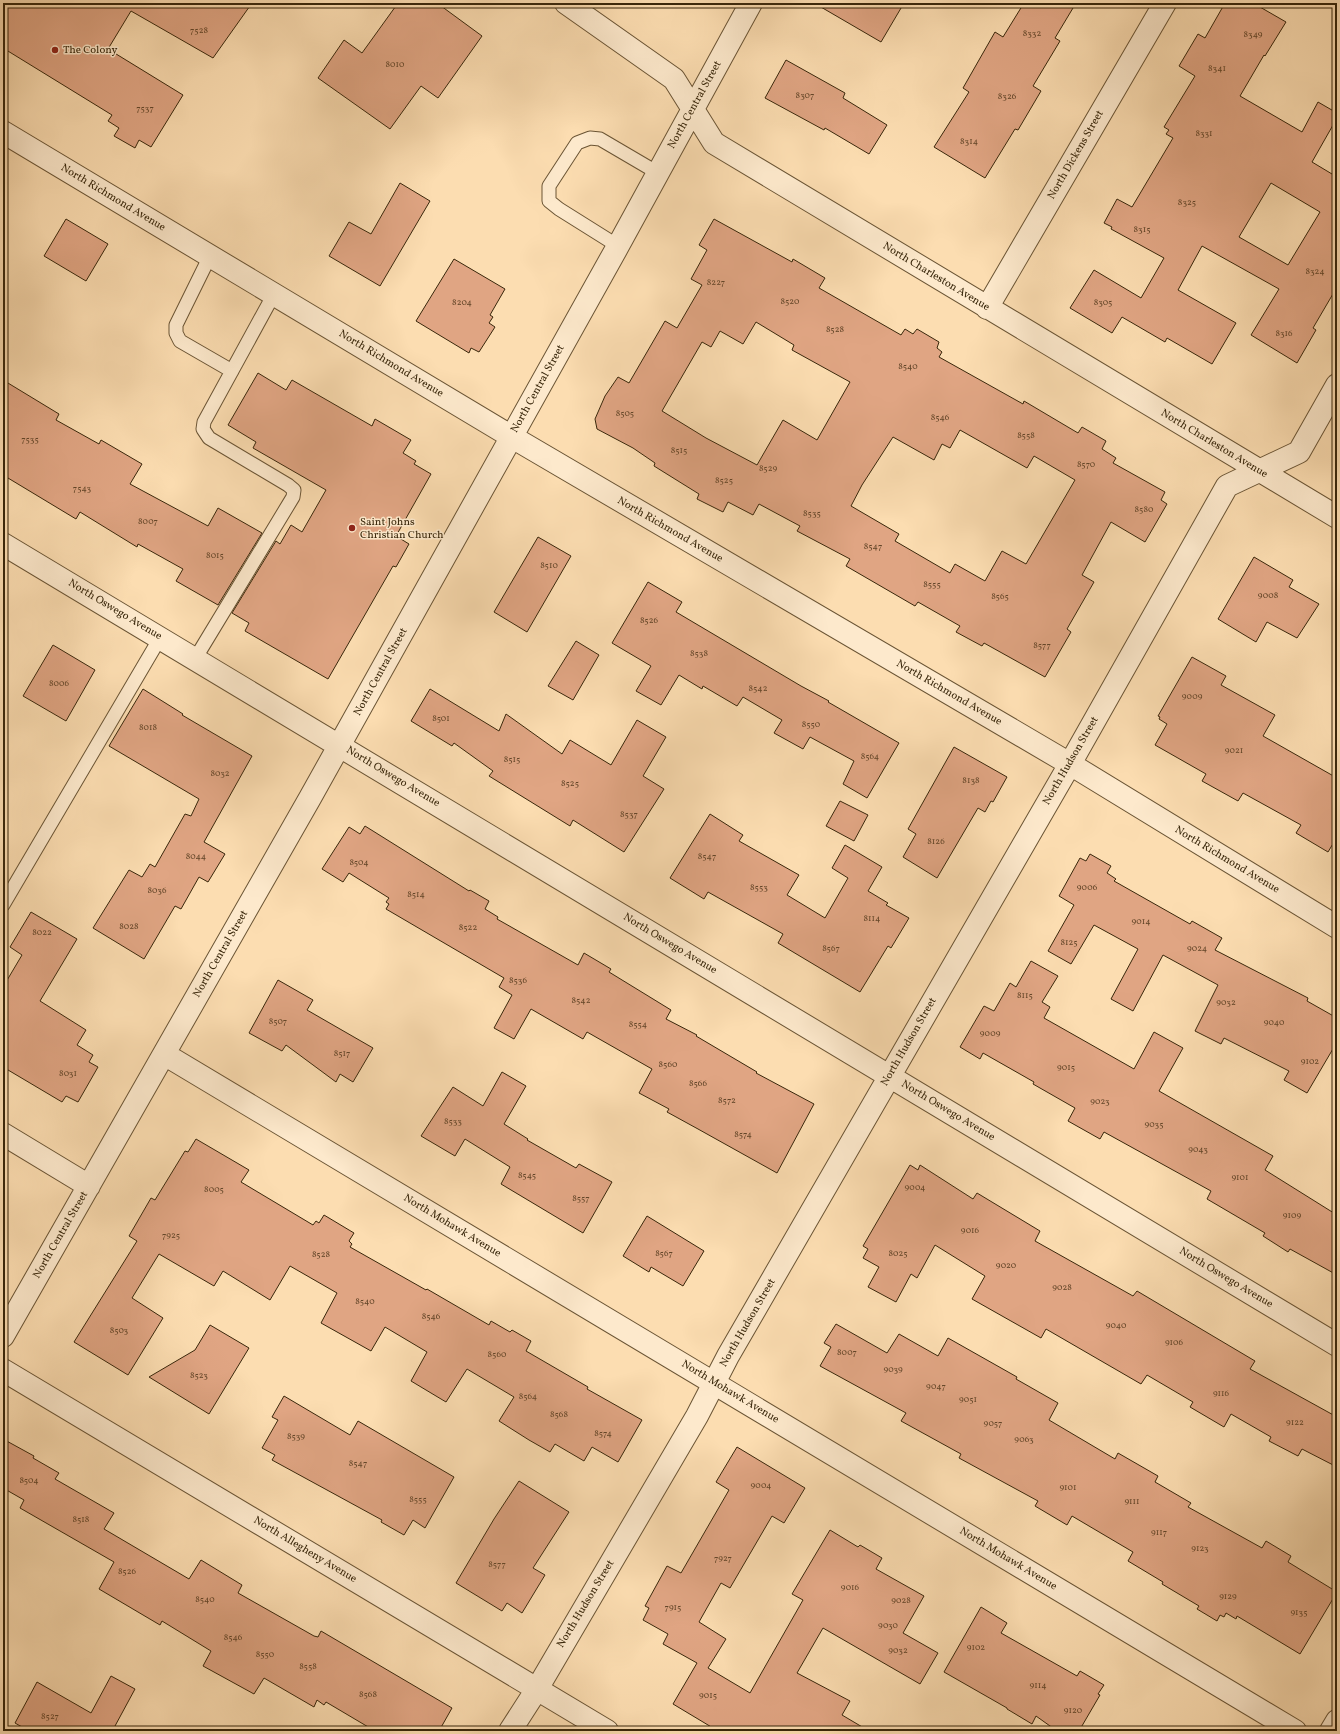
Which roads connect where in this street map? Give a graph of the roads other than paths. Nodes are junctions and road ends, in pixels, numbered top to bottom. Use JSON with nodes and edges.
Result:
{"nodes":[{"id":1,"x":566,"y":3,"type":"edge"},
{"id":2,"x":751,"y":3,"type":"edge"},
{"id":3,"x":1165,"y":3,"type":"edge"},
{"id":4,"x":693,"y":108,"type":"junction"},
{"id":5,"x":3,"y":132,"type":"edge"},
{"id":6,"x":658,"y":173,"type":"junction"},
{"id":7,"x":618,"y":246,"type":"junction"},
{"id":8,"x":210,"y":256,"type":"junction"},
{"id":9,"x":274,"y":294,"type":"junction"},
{"id":10,"x":987,"y":308,"type":"junction"},
{"id":11,"x":232,"y":371,"type":"junction"},
{"id":12,"x":1337,"y":385,"type":"edge"},
{"id":13,"x":512,"y":437,"type":"junction"},
{"id":14,"x":1260,"y":471,"type":"junction"},
{"id":15,"x":1337,"y":517,"type":"edge"},
{"id":16,"x":3,"y":544,"type":"edge"},
{"id":17,"x":160,"y":638,"type":"junction"},
{"id":18,"x":195,"y":659,"type":"junction"},
{"id":19,"x":340,"y":745,"type":"junction"},
{"id":20,"x":1070,"y":764,"type":"junction"},
{"id":21,"x":3,"y":905,"type":"edge"},
{"id":22,"x":1337,"y":927,"type":"edge"},
{"id":23,"x":164,"y":1054,"type":"junction"},
{"id":24,"x":890,"y":1076,"type":"junction"},
{"id":25,"x":3,"y":1134,"type":"edge"},
{"id":26,"x":89,"y":1186,"type":"junction"},
{"id":27,"x":3,"y":1336,"type":"edge"},
{"id":28,"x":1337,"y":1345,"type":"edge"},
{"id":29,"x":3,"y":1370,"type":"edge"},
{"id":30,"x":714,"y":1383,"type":"junction"},
{"id":31,"x":537,"y":1689,"type":"junction"},
{"id":32,"x":1337,"y":1721,"type":"edge"},
{"id":33,"x":510,"y":1731,"type":"edge"},
{"id":34,"x":607,"y":1731,"type":"edge"},
{"id":35,"x":1295,"y":1731,"type":"edge"},
{"id":36,"x":1331,"y":1731,"type":"edge"}],
"edges":[{"from":1,"to":4,"type":"street","name":"North Charleston Avenue"},
{"from":2,"to":4,"type":"street","name":"North Central Street"},
{"from":3,"to":10,"type":"street","name":"North Dickens Street"},
{"from":4,"to":6,"type":"street","name":"North Central Street"},
{"from":4,"to":10,"type":"street","name":"North Charleston Avenue"},
{"from":5,"to":8,"type":"street","name":"North Richmond Avenue"},
{"from":6,"to":7,"type":"street","name":"North Central Street"},
{"from":6,"to":7,"type":"lane"},
{"from":7,"to":13,"type":"street","name":"North Central Street"},
{"from":8,"to":9,"type":"street","name":"North Richmond Avenue"},
{"from":8,"to":11,"type":"lane"},
{"from":9,"to":11,"type":"lane"},
{"from":9,"to":13,"type":"street","name":"North Richmond Avenue"},
{"from":10,"to":14,"type":"street","name":"North Charleston Avenue"},
{"from":11,"to":18,"type":"lane"},
{"from":12,"to":14,"type":"street","name":"North Hudson Street"},
{"from":13,"to":19,"type":"street","name":"North Central Street"},
{"from":13,"to":20,"type":"street","name":"North Richmond Avenue"},
{"from":14,"to":15,"type":"street","name":"North Charleston Avenue"},
{"from":14,"to":20,"type":"street","name":"North Hudson Street"},
{"from":16,"to":17,"type":"street","name":"North Oswego Avenue"},
{"from":17,"to":18,"type":"street","name":"North Oswego Avenue"},
{"from":17,"to":21,"type":"lane"},
{"from":18,"to":19,"type":"street","name":"North Oswego Avenue"},
{"from":19,"to":23,"type":"street","name":"North Central Street"},
{"from":19,"to":24,"type":"street","name":"North Oswego Avenue"},
{"from":20,"to":22,"type":"street","name":"North Richmond Avenue"},
{"from":20,"to":24,"type":"street","name":"North Hudson Street"},
{"from":23,"to":26,"type":"street","name":"North Central Street"},
{"from":23,"to":30,"type":"street","name":"North Mohawk Avenue"},
{"from":24,"to":28,"type":"street","name":"North Oswego Avenue"},
{"from":24,"to":30,"type":"street","name":"North Hudson Street"},
{"from":25,"to":26,"type":"street"},
{"from":26,"to":27,"type":"street","name":"North Central Street"},
{"from":29,"to":31,"type":"street","name":"North Allegheny Avenue"},
{"from":30,"to":31,"type":"street","name":"North Hudson Street"},
{"from":30,"to":35,"type":"street","name":"North Mohawk Avenue"},
{"from":31,"to":33,"type":"street","name":"North Hudson Street"},
{"from":31,"to":34,"type":"street","name":"North Allegheny Avenue"},
{"from":32,"to":36,"type":"street"}]}
